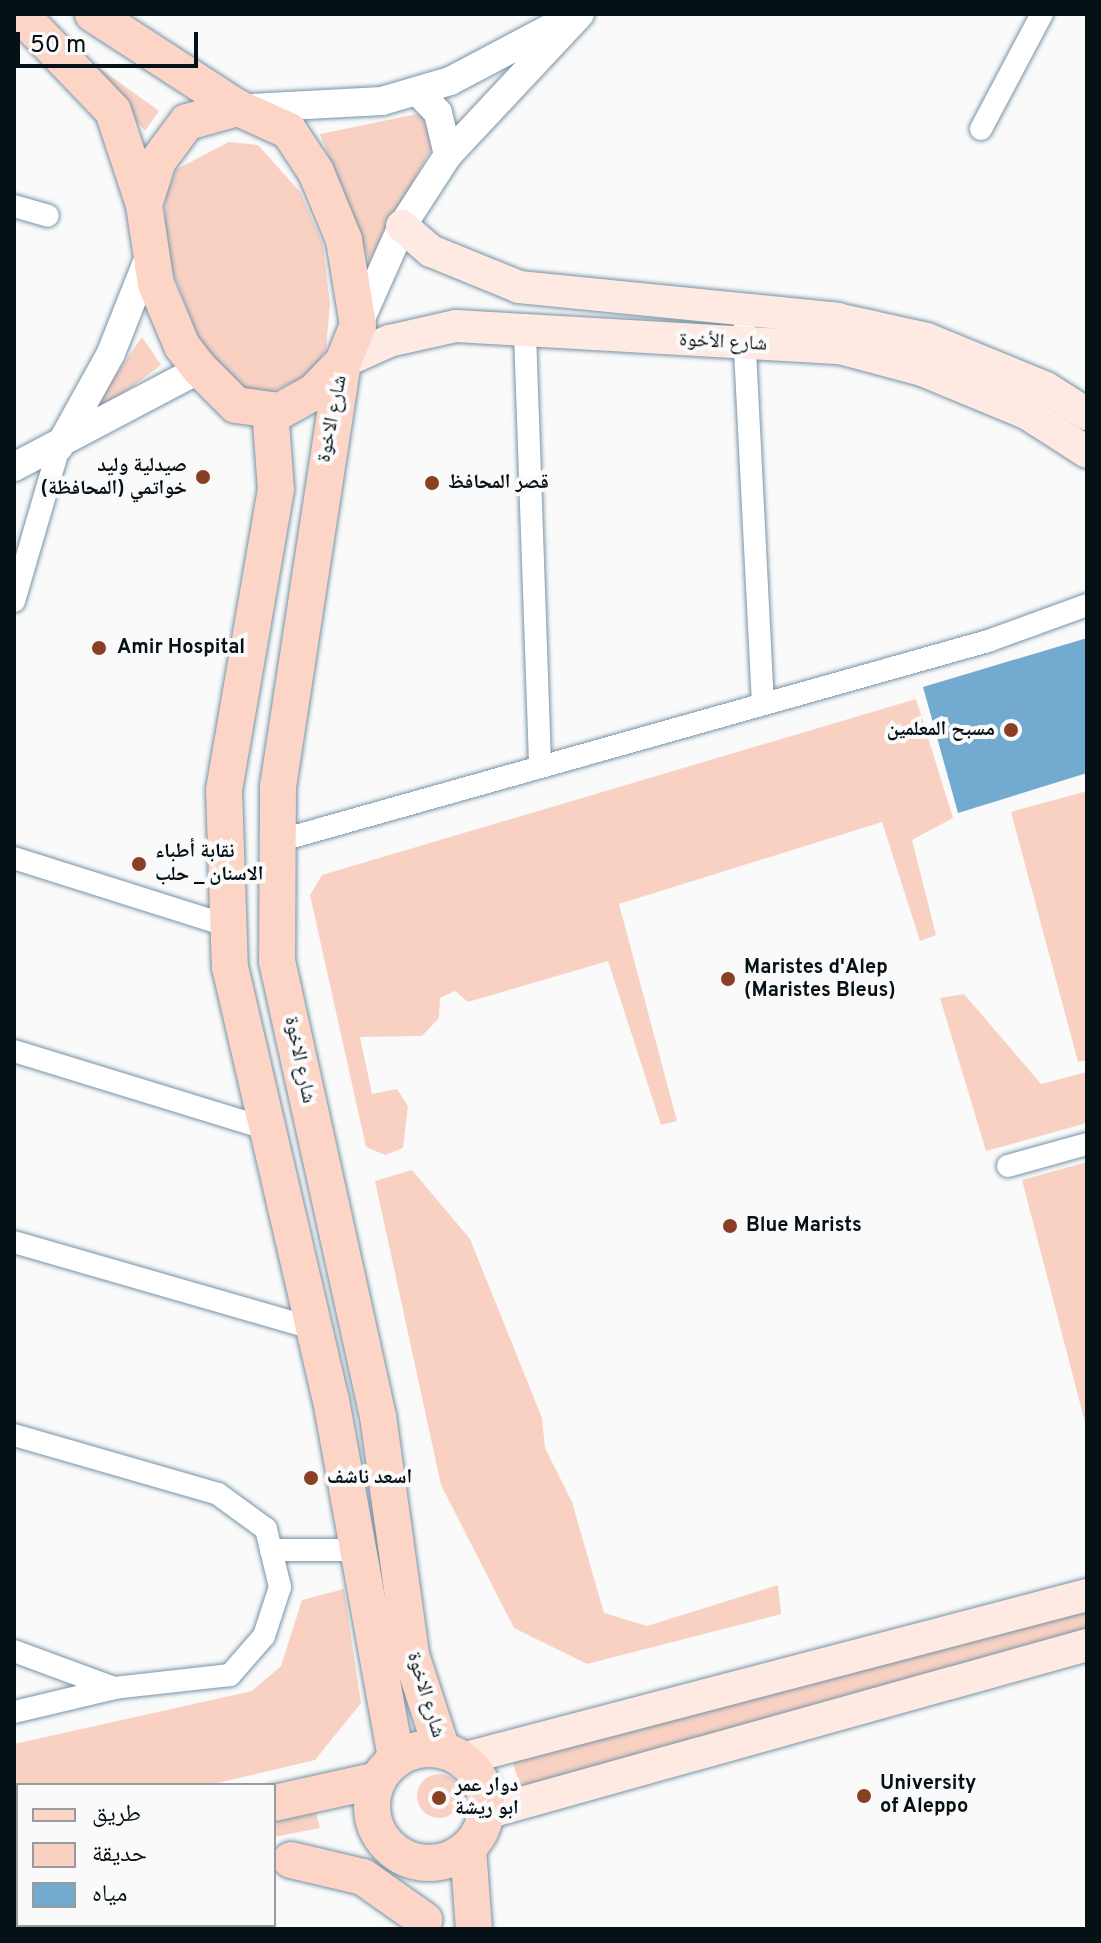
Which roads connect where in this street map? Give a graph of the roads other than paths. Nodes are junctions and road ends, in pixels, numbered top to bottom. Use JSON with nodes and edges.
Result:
{"nodes":[{"id":1,"x":20,"y":14,"type":"edge"},
{"id":2,"x":93,"y":14,"type":"edge"},
{"id":3,"x":579,"y":14,"type":"edge"},
{"id":4,"x":1042,"y":14,"type":"edge"},
{"id":5,"x":417,"y":91,"type":"junction"},
{"id":6,"x":238,"y":108,"type":"junction"},
{"id":7,"x":981,"y":129,"type":"dead end"},
{"id":8,"x":448,"y":155,"type":"junction"},
{"id":9,"x":144,"y":205,"type":"junction"},
{"id":10,"x":14,"y":206,"type":"edge"},
{"id":11,"x":48,"y":216,"type":"dead end"},
{"id":12,"x":402,"y":226,"type":"junction"},
{"id":13,"x":151,"y":252,"type":"junction"},
{"id":14,"x":742,"y":311,"type":"junction"},
{"id":15,"x":358,"y":325,"type":"junction"},
{"id":16,"x":525,"y":333,"type":"junction"},
{"id":17,"x":746,"y":344,"type":"junction"},
{"id":18,"x":343,"y":362,"type":"junction"},
{"id":19,"x":200,"y":369,"type":"junction"},
{"id":20,"x":270,"y":410,"type":"junction"},
{"id":21,"x":1087,"y":414,"type":"edge"},
{"id":22,"x":59,"y":447,"type":"junction"},
{"id":23,"x":1087,"y":452,"type":"edge"},
{"id":24,"x":14,"y":467,"type":"edge"},
{"id":25,"x":14,"y":601,"type":"edge"},
{"id":26,"x":1087,"y":605,"type":"edge"},
{"id":27,"x":763,"y":704,"type":"junction"},
{"id":28,"x":540,"y":766,"type":"junction"},
{"id":29,"x":278,"y":841,"type":"junction"},
{"id":30,"x":14,"y":858,"type":"edge"},
{"id":31,"x":229,"y":926,"type":"junction"},
{"id":32,"x":14,"y":1051,"type":"edge"},
{"id":33,"x":271,"y":1130,"type":"junction"},
{"id":34,"x":1087,"y":1144,"type":"edge"},
{"id":35,"x":1008,"y":1166,"type":"dead end"},
{"id":36,"x":14,"y":1242,"type":"edge"},
{"id":37,"x":316,"y":1329,"type":"junction"},
{"id":38,"x":14,"y":1435,"type":"edge"},
{"id":39,"x":271,"y":1550,"type":"junction"},
{"id":40,"x":353,"y":1550,"type":"junction"},
{"id":41,"x":1087,"y":1595,"type":"edge"},
{"id":42,"x":1087,"y":1645,"type":"edge"},
{"id":43,"x":14,"y":1651,"type":"edge"},
{"id":44,"x":115,"y":1688,"type":"junction"},
{"id":45,"x":14,"y":1712,"type":"edge"},
{"id":46,"x":452,"y":1754,"type":"junction"},
{"id":47,"x":387,"y":1770,"type":"junction"},
{"id":48,"x":276,"y":1802,"type":"edge"},
{"id":49,"x":486,"y":1813,"type":"junction"},
{"id":50,"x":468,"y":1848,"type":"junction"},
{"id":51,"x":403,"y":1853,"type":"junction"},
{"id":52,"x":282,"y":1862,"type":"edge"},
{"id":53,"x":424,"y":1924,"type":"edge"},
{"id":54,"x":474,"y":1929,"type":"edge"}],
"edges":[{"from":1,"to":9,"type":"main road"},
{"from":2,"to":6,"type":"main road"},
{"from":3,"to":5,"type":"street"},
{"from":3,"to":8,"type":"street"},
{"from":4,"to":7,"type":"street"},
{"from":5,"to":6,"type":"street"},
{"from":5,"to":8,"type":"street"},
{"from":6,"to":9,"type":"main road"},
{"from":6,"to":15,"type":"main road"},
{"from":8,"to":12,"type":"street"},
{"from":9,"to":13,"type":"main road"},
{"from":10,"to":11,"type":"street"},
{"from":12,"to":14,"type":"main road","name":"شارع الأخوة"},
{"from":12,"to":15,"type":"street"},
{"from":13,"to":19,"type":"main road"},
{"from":13,"to":22,"type":"street"},
{"from":14,"to":17,"type":"street"},
{"from":14,"to":21,"type":"main road","name":"شارع الأخوة"},
{"from":15,"to":18,"type":"main road"},
{"from":16,"to":17,"type":"main road","name":"شارع الأخوة"},
{"from":16,"to":18,"type":"main road","name":"شارع الأخوة"},
{"from":16,"to":28,"type":"street"},
{"from":17,"to":23,"type":"main road","name":"شارع الأخوة"},
{"from":17,"to":27,"type":"street"},
{"from":18,"to":20,"type":"main road"},
{"from":18,"to":29,"type":"main road","name":"شارع الاخوة"},
{"from":19,"to":20,"type":"main road"},
{"from":19,"to":22,"type":"street"},
{"from":20,"to":31,"type":"main road"},
{"from":22,"to":24,"type":"street"},
{"from":22,"to":25,"type":"street"},
{"from":26,"to":27,"type":"street"},
{"from":27,"to":28,"type":"street"},
{"from":28,"to":29,"type":"street"},
{"from":29,"to":46,"type":"main road","name":"شارع الاخوة"},
{"from":30,"to":31,"type":"street"},
{"from":31,"to":33,"type":"main road"},
{"from":32,"to":33,"type":"street"},
{"from":33,"to":37,"type":"main road"},
{"from":34,"to":35,"type":"street"},
{"from":36,"to":37,"type":"street"},
{"from":37,"to":40,"type":"main road"},
{"from":38,"to":39,"type":"street"},
{"from":39,"to":40,"type":"street"},
{"from":39,"to":44,"type":"street"},
{"from":40,"to":47,"type":"main road"},
{"from":41,"to":46,"type":"main road"},
{"from":42,"to":49,"type":"main road"},
{"from":43,"to":44,"type":"street"},
{"from":44,"to":45,"type":"street"},
{"from":46,"to":47,"type":"main road"},
{"from":46,"to":49,"type":"main road"},
{"from":47,"to":48,"type":"main road"},
{"from":47,"to":51,"type":"main road"},
{"from":49,"to":50,"type":"main road"},
{"from":50,"to":51,"type":"main road"},
{"from":50,"to":54,"type":"main road"},
{"from":51,"to":52,"type":"main road"},
{"from":51,"to":53,"type":"main road"},
{"from":52,"to":53,"type":"main road"}]}
